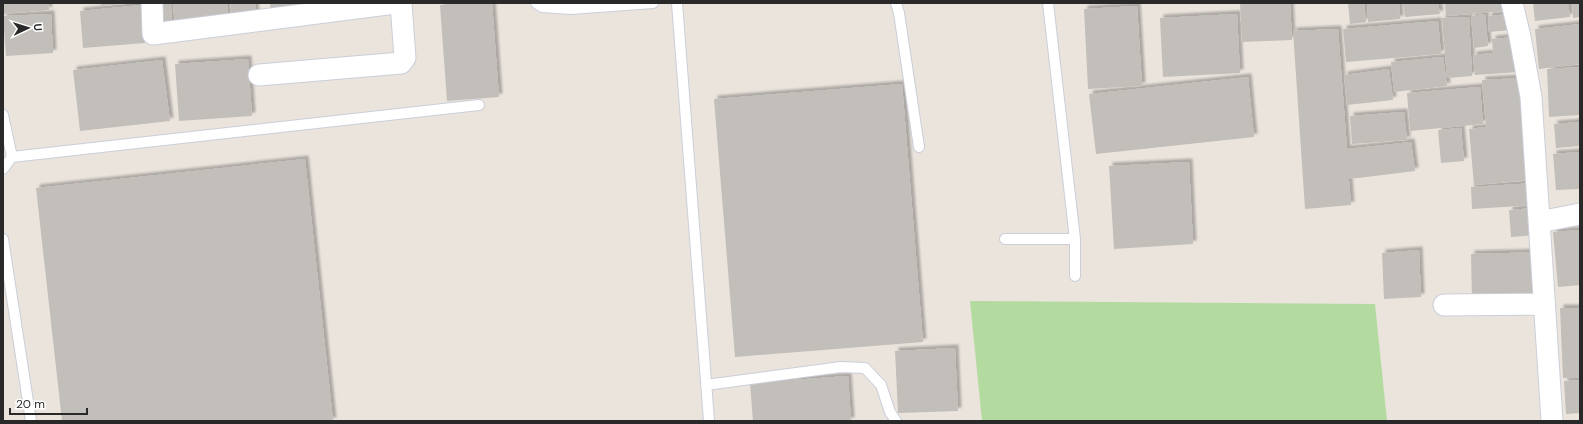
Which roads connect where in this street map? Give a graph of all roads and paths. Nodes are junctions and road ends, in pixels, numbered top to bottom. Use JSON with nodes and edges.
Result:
{"nodes":[{"id":1,"x":152,"y":3,"type":"edge"},
{"id":2,"x":395,"y":3,"type":"edge"},
{"id":3,"x":401,"y":3,"type":"edge"},
{"id":4,"x":536,"y":3,"type":"edge"},
{"id":5,"x":653,"y":3,"type":"edge"},
{"id":6,"x":677,"y":3,"type":"edge"},
{"id":7,"x":896,"y":3,"type":"edge"},
{"id":8,"x":1048,"y":3,"type":"edge"},
{"id":9,"x":1512,"y":3,"type":"edge"},
{"id":10,"x":314,"y":8,"type":"edge"},
{"id":11,"x":258,"y":12,"type":"edge"},
{"id":12,"x":259,"y":75,"type":"dead end"},
{"id":13,"x":479,"y":105,"type":"dead end"},
{"id":14,"x":3,"y":115,"type":"edge"},
{"id":15,"x":919,"y":147,"type":"dead end"},
{"id":16,"x":12,"y":157,"type":"junction"},
{"id":17,"x":3,"y":169,"type":"edge"},
{"id":18,"x":1580,"y":214,"type":"edge"},
{"id":19,"x":1539,"y":222,"type":"junction"},
{"id":20,"x":3,"y":239,"type":"edge"},
{"id":21,"x":1006,"y":239,"type":"dead end"},
{"id":22,"x":1075,"y":239,"type":"junction"},
{"id":23,"x":1075,"y":276,"type":"dead end"},
{"id":24,"x":1544,"y":304,"type":"junction"},
{"id":25,"x":1444,"y":305,"type":"dead end"},
{"id":26,"x":706,"y":385,"type":"junction"},
{"id":27,"x":888,"y":416,"type":"edge"},
{"id":28,"x":31,"y":421,"type":"edge"},
{"id":29,"x":709,"y":421,"type":"edge"},
{"id":30,"x":896,"y":421,"type":"edge"},
{"id":31,"x":1552,"y":421,"type":"edge"}],
"edges":[{"from":1,"to":11,"type":"street"},
{"from":2,"to":10,"type":"street"},
{"from":3,"to":12,"type":"street"},
{"from":4,"to":5,"type":"lane"},
{"from":6,"to":26,"type":"lane"},
{"from":7,"to":15,"type":"lane"},
{"from":8,"to":22,"type":"lane"},
{"from":9,"to":19,"type":"street"},
{"from":10,"to":11,"type":"street"},
{"from":13,"to":16,"type":"lane"},
{"from":14,"to":16,"type":"lane"},
{"from":16,"to":17,"type":"lane"},
{"from":18,"to":19,"type":"street"},
{"from":19,"to":24,"type":"street"},
{"from":20,"to":28,"type":"lane"},
{"from":21,"to":22,"type":"lane"},
{"from":22,"to":23,"type":"lane"},
{"from":24,"to":25,"type":"street"},
{"from":24,"to":31,"type":"street"},
{"from":26,"to":27,"type":"lane"},
{"from":26,"to":29,"type":"lane"},
{"from":27,"to":30,"type":"lane"}]}
